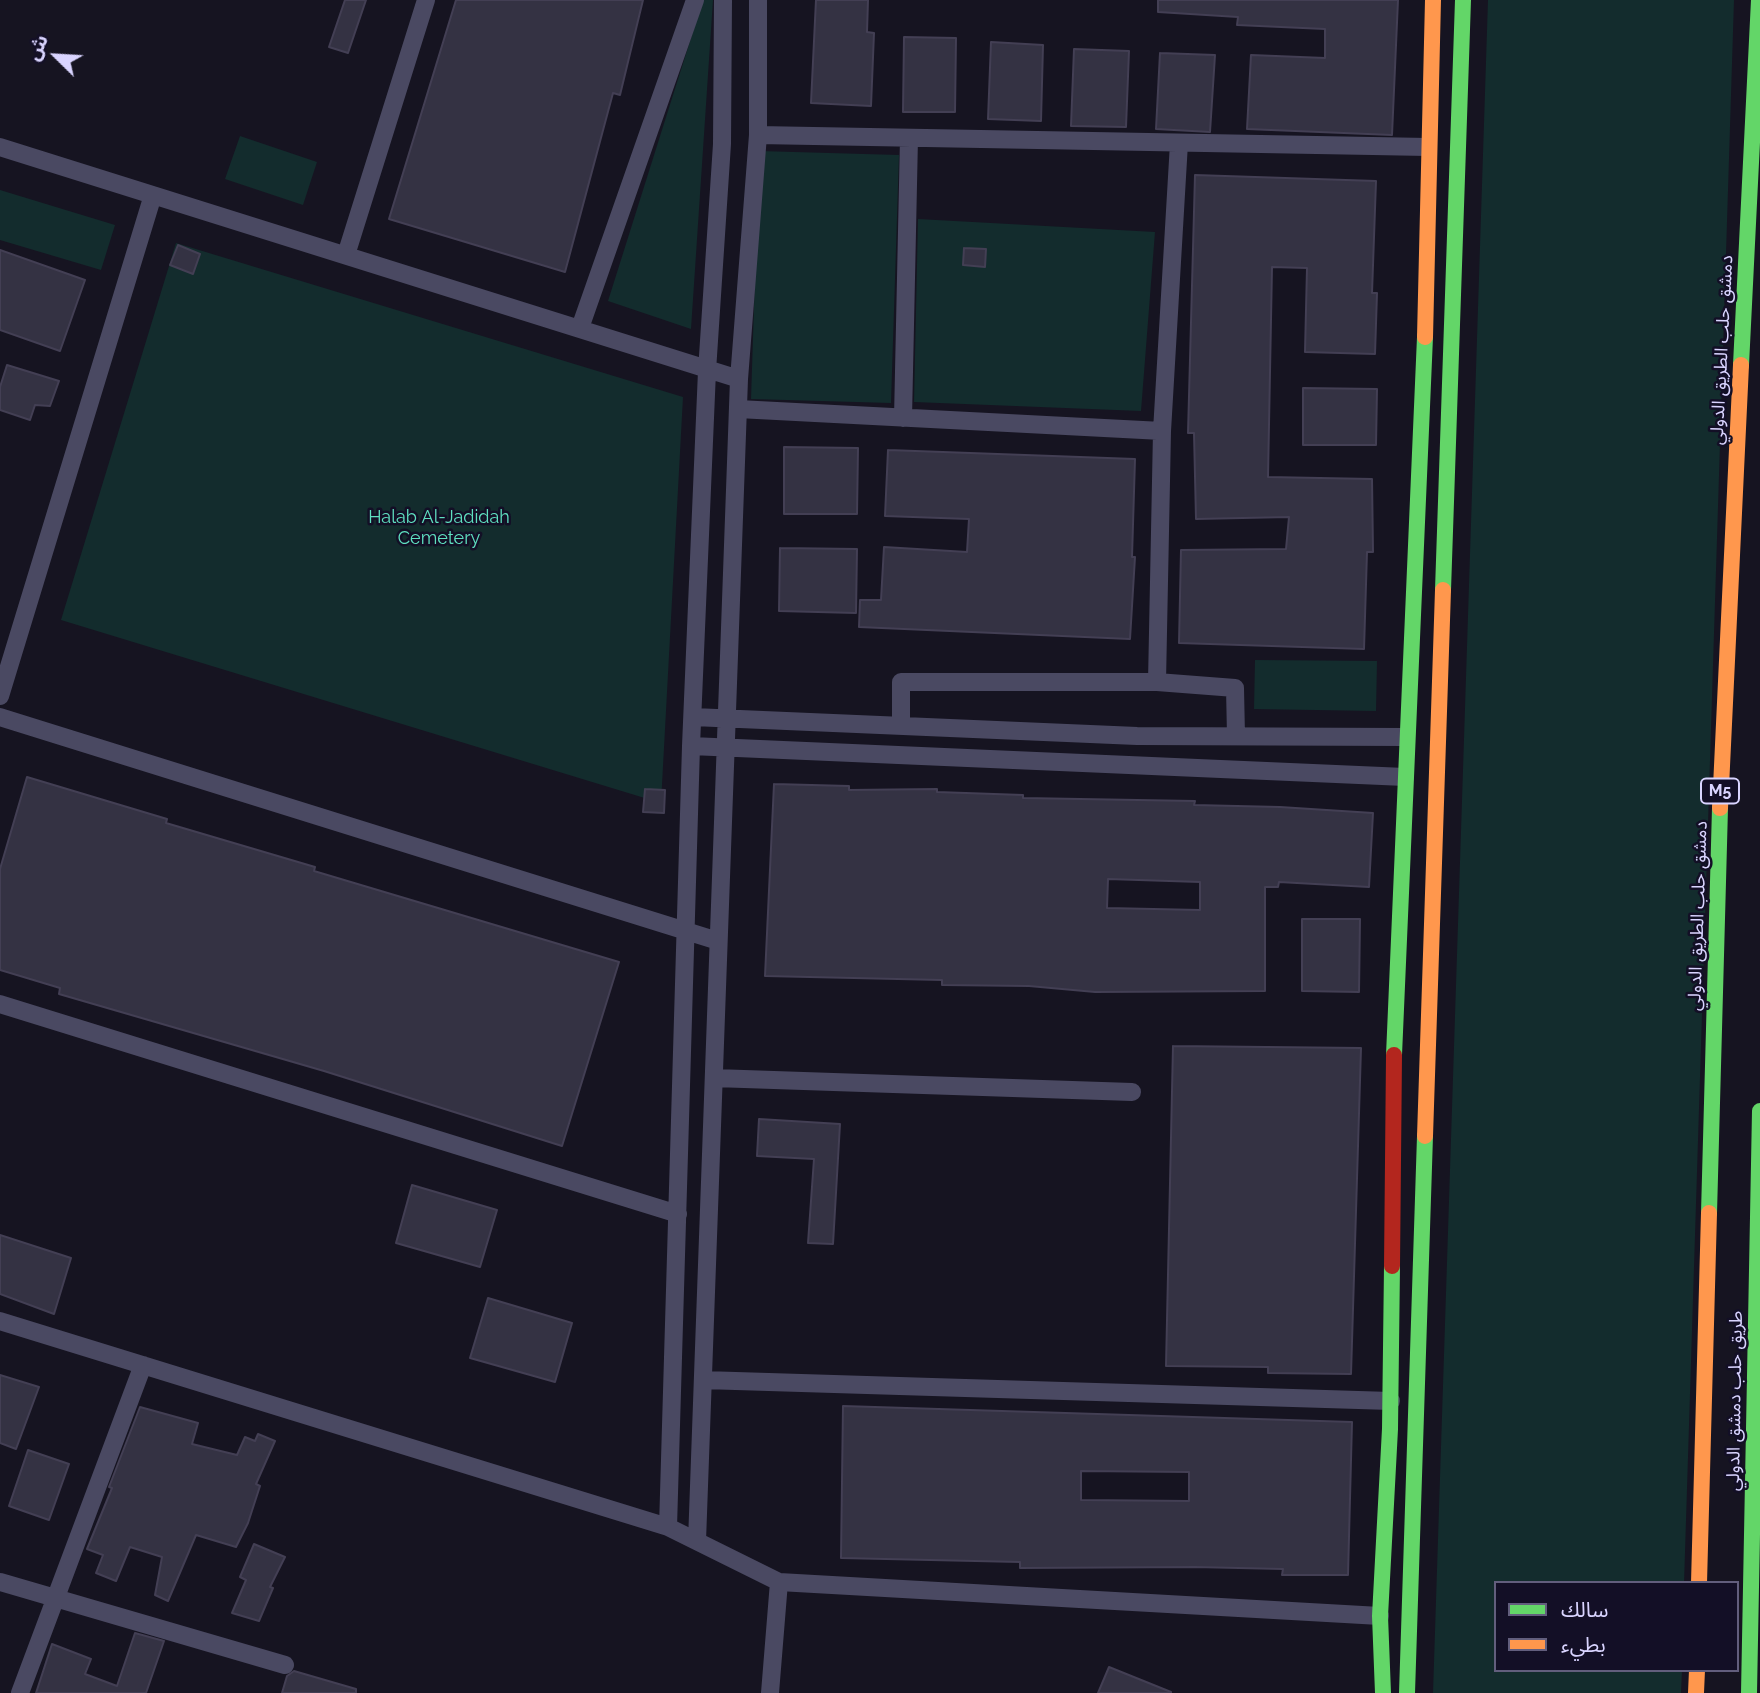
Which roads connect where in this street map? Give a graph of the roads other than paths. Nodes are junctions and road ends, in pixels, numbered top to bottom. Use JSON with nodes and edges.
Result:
{"nodes":[{"id":1,"x":426,"y":0,"type":"edge"},
{"id":2,"x":695,"y":0,"type":"edge"},
{"id":3,"x":723,"y":0,"type":"edge"},
{"id":4,"x":758,"y":0,"type":"edge"},
{"id":5,"x":1433,"y":0,"type":"edge"},
{"id":6,"x":1463,"y":0,"type":"edge"},
{"id":7,"x":1759,"y":0,"type":"edge"},
{"id":8,"x":758,"y":135,"type":"junction"},
{"id":9,"x":909,"y":138,"type":"junction"},
{"id":10,"x":1179,"y":143,"type":"junction"},
{"id":11,"x":0,"y":147,"type":"edge"},
{"id":12,"x":1428,"y":148,"type":"junction"},
{"id":13,"x":153,"y":195,"type":"junction"},
{"id":14,"x":346,"y":255,"type":"junction"},
{"id":15,"x":580,"y":328,"type":"junction"},
{"id":16,"x":707,"y":371,"type":"junction"},
{"id":17,"x":739,"y":379,"type":"junction"},
{"id":18,"x":738,"y":409,"type":"junction"},
{"id":19,"x":903,"y":418,"type":"junction"},
{"id":20,"x":1163,"y":431,"type":"junction"},
{"id":21,"x":1157,"y":682,"type":"junction"},
{"id":22,"x":0,"y":695,"type":"edge"},
{"id":23,"x":0,"y":717,"type":"edge"},
{"id":24,"x":693,"y":717,"type":"junction"},
{"id":25,"x":728,"y":718,"type":"junction"},
{"id":26,"x":901,"y":725,"type":"junction"},
{"id":27,"x":1137,"y":736,"type":"junction"},
{"id":28,"x":1236,"y":736,"type":"junction"},
{"id":29,"x":1406,"y":737,"type":"junction"},
{"id":30,"x":691,"y":747,"type":"junction"},
{"id":31,"x":727,"y":748,"type":"junction"},
{"id":32,"x":1136,"y":765,"type":"junction"},
{"id":33,"x":1405,"y":777,"type":"junction"},
{"id":34,"x":688,"y":929,"type":"junction"},
{"id":35,"x":718,"y":941,"type":"junction"},
{"id":36,"x":0,"y":1003,"type":"edge"},
{"id":37,"x":713,"y":1078,"type":"junction"},
{"id":38,"x":1132,"y":1092,"type":"dead end"},
{"id":39,"x":1760,"y":1111,"type":"edge"},
{"id":40,"x":678,"y":1214,"type":"junction"},
{"id":41,"x":0,"y":1321,"type":"edge"},
{"id":42,"x":144,"y":1365,"type":"junction"},
{"id":43,"x":702,"y":1380,"type":"junction"},
{"id":44,"x":1391,"y":1401,"type":"junction"},
{"id":45,"x":668,"y":1527,"type":"junction"},
{"id":46,"x":697,"y":1541,"type":"junction"},
{"id":47,"x":1699,"y":1581,"type":"edge"},
{"id":48,"x":0,"y":1582,"type":"edge"},
{"id":49,"x":779,"y":1582,"type":"junction"},
{"id":50,"x":55,"y":1600,"type":"junction"},
{"id":51,"x":1380,"y":1616,"type":"junction"},
{"id":52,"x":285,"y":1665,"type":"dead end"},
{"id":53,"x":1697,"y":1672,"type":"edge"},
{"id":54,"x":20,"y":1693,"type":"edge"},
{"id":55,"x":770,"y":1693,"type":"edge"},
{"id":56,"x":1383,"y":1693,"type":"edge"},
{"id":57,"x":1407,"y":1693,"type":"edge"},
{"id":58,"x":1696,"y":1693,"type":"edge"},
{"id":59,"x":1749,"y":1693,"type":"edge"}],
"edges":[{"from":1,"to":14,"type":"street"},
{"from":2,"to":15,"type":"street"},
{"from":3,"to":16,"type":"street"},
{"from":4,"to":8,"type":"street"},
{"from":5,"to":12,"type":"main road"},
{"from":6,"to":57,"type":"main road"},
{"from":7,"to":47,"type":"main road","name":"دمشق حلب الطريق الدولي","number":"M5"},
{"from":8,"to":9,"type":"street"},
{"from":8,"to":17,"type":"street"},
{"from":9,"to":10,"type":"street"},
{"from":9,"to":19,"type":"street"},
{"from":10,"to":12,"type":"street"},
{"from":10,"to":20,"type":"street"},
{"from":11,"to":13,"type":"street"},
{"from":12,"to":29,"type":"main road"},
{"from":13,"to":14,"type":"street"},
{"from":13,"to":22,"type":"street"},
{"from":14,"to":15,"type":"street"},
{"from":15,"to":16,"type":"street"},
{"from":16,"to":17,"type":"street"},
{"from":16,"to":24,"type":"street"},
{"from":17,"to":18,"type":"street"},
{"from":18,"to":19,"type":"street"},
{"from":18,"to":25,"type":"street"},
{"from":19,"to":20,"type":"street"},
{"from":20,"to":21,"type":"street"},
{"from":21,"to":26,"type":"street"},
{"from":21,"to":28,"type":"street"},
{"from":23,"to":34,"type":"street"},
{"from":24,"to":25,"type":"street"},
{"from":24,"to":30,"type":"street"},
{"from":25,"to":26,"type":"street"},
{"from":25,"to":31,"type":"street"},
{"from":26,"to":27,"type":"street"},
{"from":27,"to":28,"type":"street"},
{"from":27,"to":32,"type":"street"},
{"from":28,"to":29,"type":"street"},
{"from":29,"to":33,"type":"main road"},
{"from":30,"to":31,"type":"street"},
{"from":30,"to":34,"type":"street"},
{"from":31,"to":32,"type":"street"},
{"from":31,"to":35,"type":"street"},
{"from":32,"to":33,"type":"street"},
{"from":33,"to":44,"type":"main road"},
{"from":34,"to":35,"type":"street"},
{"from":34,"to":40,"type":"street"},
{"from":35,"to":37,"type":"street"},
{"from":36,"to":40,"type":"street"},
{"from":37,"to":38,"type":"street"},
{"from":37,"to":43,"type":"street"},
{"from":39,"to":59,"type":"main road","name":"طريق حلب دمشق الدولي"},
{"from":40,"to":45,"type":"street"},
{"from":41,"to":42,"type":"street"},
{"from":42,"to":45,"type":"street"},
{"from":42,"to":50,"type":"street"},
{"from":43,"to":44,"type":"street"},
{"from":43,"to":46,"type":"street"},
{"from":44,"to":51,"type":"main road"},
{"from":45,"to":46,"type":"street"},
{"from":46,"to":49,"type":"street"},
{"from":48,"to":50,"type":"street"},
{"from":49,"to":51,"type":"street"},
{"from":49,"to":55,"type":"street"},
{"from":50,"to":52,"type":"street"},
{"from":50,"to":54,"type":"street"},
{"from":51,"to":56,"type":"main road"},
{"from":53,"to":58,"type":"main road"}]}
